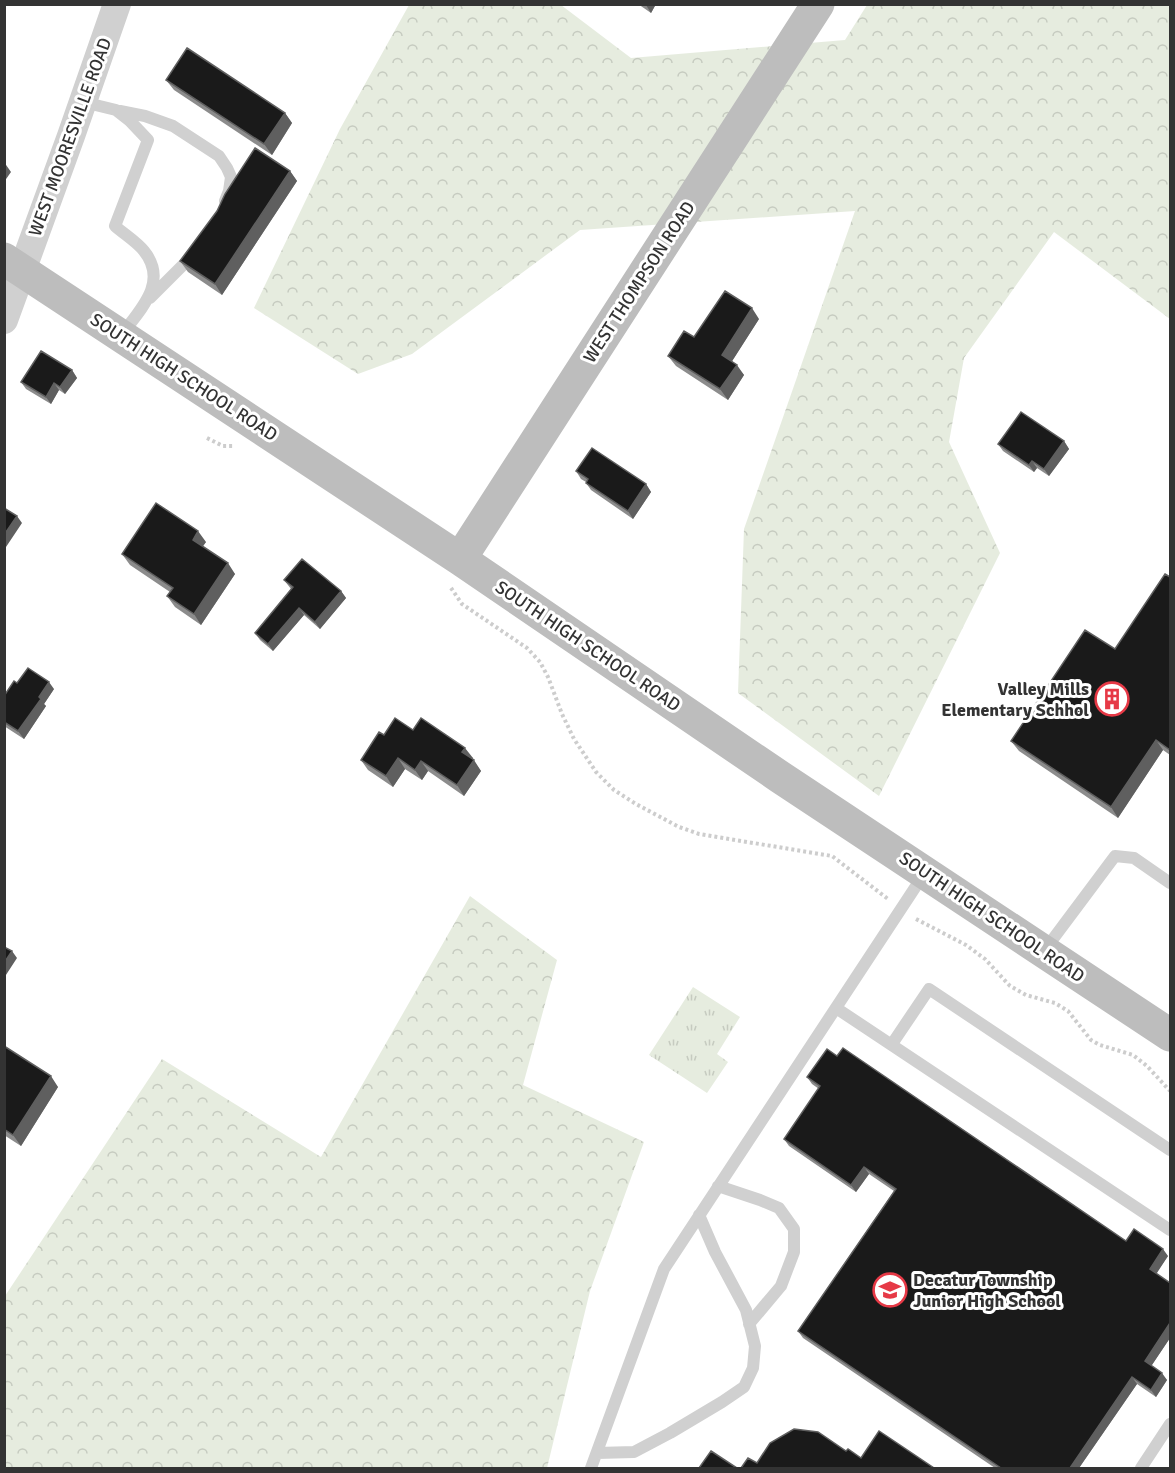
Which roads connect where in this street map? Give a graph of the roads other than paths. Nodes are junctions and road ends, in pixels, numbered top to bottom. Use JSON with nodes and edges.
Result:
{"nodes":[{"id":1,"x":117,"y":4,"type":"edge"},
{"id":2,"x":818,"y":4,"type":"edge"},
{"id":3,"x":83,"y":102,"type":"junction"},
{"id":4,"x":116,"y":110,"type":"junction"},
{"id":5,"x":222,"y":208,"type":"edge"},
{"id":6,"x":200,"y":243,"type":"edge"},
{"id":7,"x":13,"y":264,"type":"edge"},
{"id":8,"x":149,"y":299,"type":"junction"},
{"id":9,"x":4,"y":320,"type":"edge"},
{"id":10,"x":121,"y":335,"type":"junction"},
{"id":11,"x":453,"y":571,"type":"junction"},
{"id":12,"x":925,"y":873,"type":"junction"},
{"id":13,"x":1170,"y":883,"type":"edge"},
{"id":14,"x":1044,"y":951,"type":"junction"},
{"id":15,"x":836,"y":1008,"type":"junction"},
{"id":16,"x":1170,"y":1035,"type":"edge"},
{"id":17,"x":892,"y":1044,"type":"junction"},
{"id":18,"x":1170,"y":1150,"type":"edge"},
{"id":19,"x":718,"y":1186,"type":"junction"},
{"id":20,"x":699,"y":1215,"type":"junction"},
{"id":21,"x":1170,"y":1230,"type":"edge"},
{"id":22,"x":749,"y":1324,"type":"junction"},
{"id":23,"x":1170,"y":1424,"type":"edge"},
{"id":24,"x":597,"y":1453,"type":"junction"},
{"id":25,"x":591,"y":1468,"type":"edge"},
{"id":26,"x":1141,"y":1468,"type":"edge"}],
"edges":[{"from":1,"to":3,"type":"street","name":"WEST MOORESVILLE ROAD"},
{"from":2,"to":11,"type":"main road","name":"WEST THOMPSON ROAD"},
{"from":3,"to":4,"type":"lane"},
{"from":3,"to":7,"type":"street","name":"WEST MOORESVILLE ROAD"},
{"from":4,"to":5,"type":"lane"},
{"from":4,"to":8,"type":"lane"},
{"from":6,"to":8,"type":"lane"},
{"from":7,"to":9,"type":"street"},
{"from":7,"to":10,"type":"main road","name":"SOUTH HIGH SCHOOL ROAD"},
{"from":8,"to":10,"type":"lane"},
{"from":10,"to":11,"type":"main road","name":"SOUTH HIGH SCHOOL ROAD"},
{"from":11,"to":12,"type":"main road","name":"SOUTH HIGH SCHOOL ROAD"},
{"from":12,"to":14,"type":"main road","name":"SOUTH HIGH SCHOOL ROAD"},
{"from":12,"to":15,"type":"lane"},
{"from":13,"to":14,"type":"lane"},
{"from":14,"to":16,"type":"main road","name":"SOUTH HIGH SCHOOL ROAD"},
{"from":15,"to":17,"type":"lane"},
{"from":15,"to":19,"type":"lane"},
{"from":17,"to":18,"type":"lane"},
{"from":17,"to":21,"type":"lane"},
{"from":19,"to":20,"type":"lane"},
{"from":19,"to":22,"type":"lane"},
{"from":20,"to":22,"type":"lane"},
{"from":20,"to":24,"type":"lane"},
{"from":22,"to":24,"type":"lane"},
{"from":23,"to":26,"type":"lane"},
{"from":24,"to":25,"type":"lane"}]}
